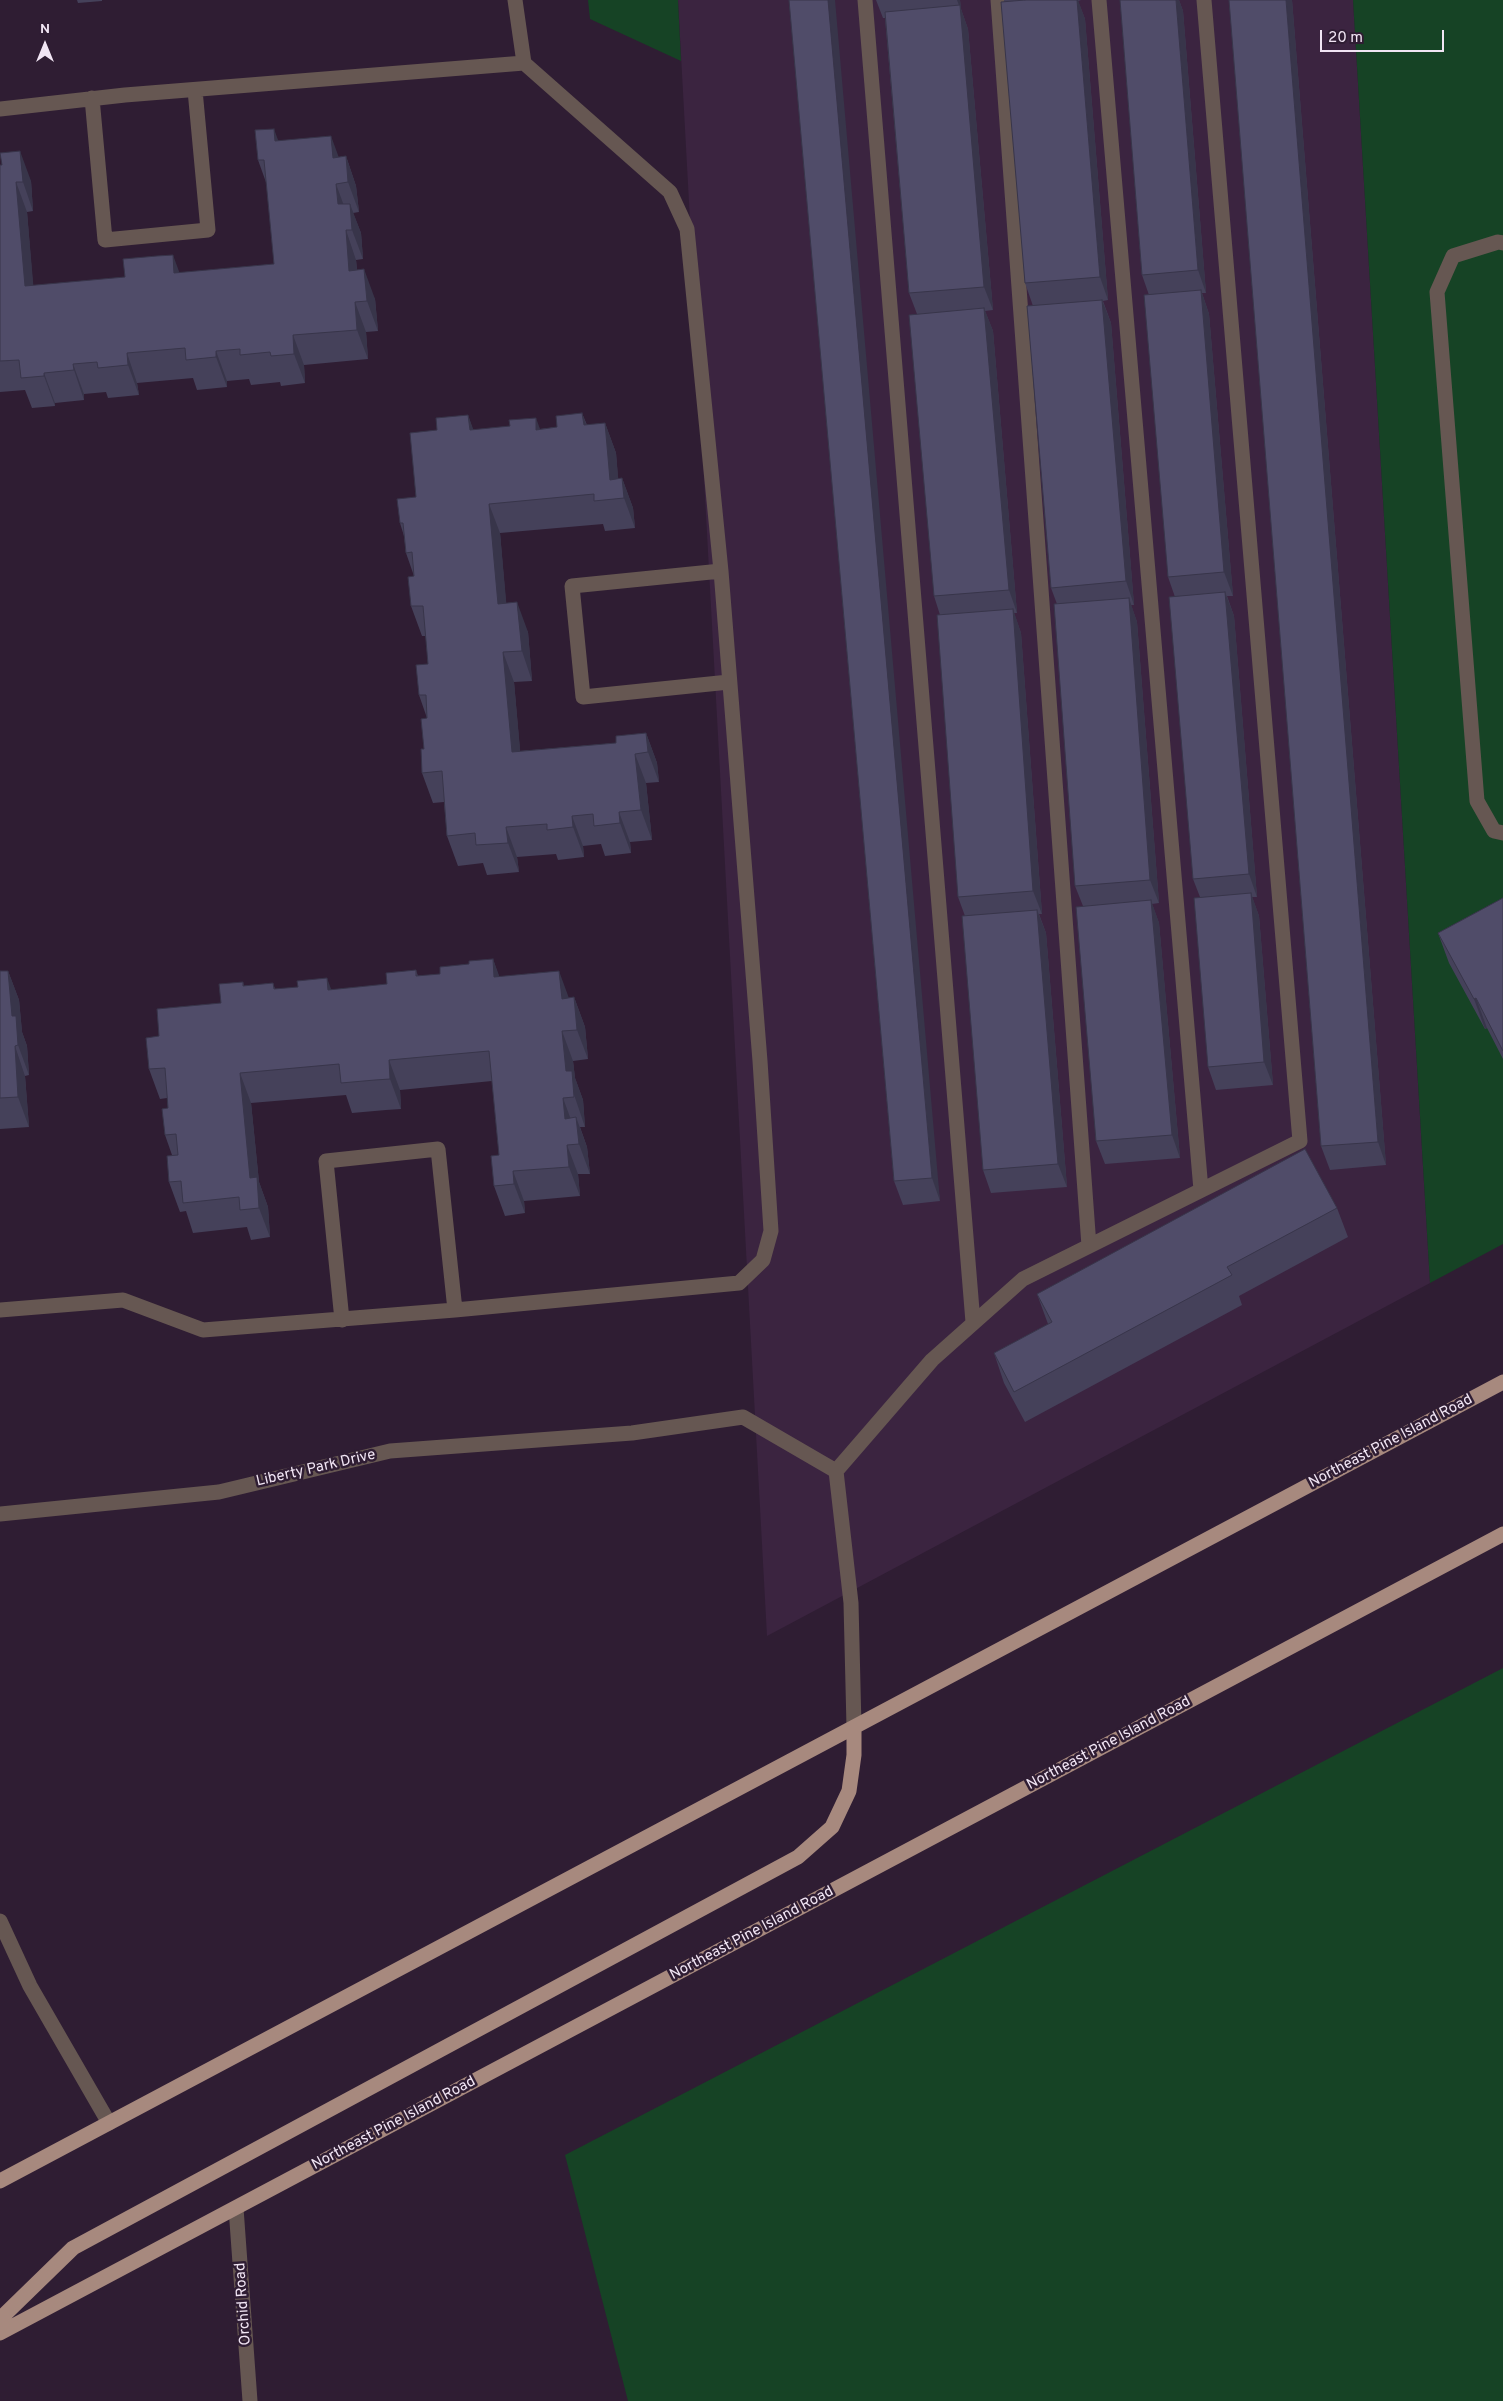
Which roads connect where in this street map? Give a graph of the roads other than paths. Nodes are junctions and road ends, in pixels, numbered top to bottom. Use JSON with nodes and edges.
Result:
{"nodes":[{"id":1,"x":515,"y":0,"type":"edge"},
{"id":2,"x":865,"y":0,"type":"edge"},
{"id":3,"x":998,"y":0,"type":"edge"},
{"id":4,"x":1099,"y":0,"type":"edge"},
{"id":5,"x":1204,"y":0,"type":"edge"},
{"id":6,"x":524,"y":63,"type":"junction"},
{"id":7,"x":195,"y":90,"type":"junction"},
{"id":8,"x":92,"y":98,"type":"junction"},
{"id":9,"x":0,"y":108,"type":"edge"},
{"id":10,"x":1503,"y":243,"type":"edge"},
{"id":11,"x":721,"y":571,"type":"junction"},
{"id":12,"x":729,"y":682,"type":"junction"},
{"id":13,"x":1503,"y":833,"type":"edge"},
{"id":14,"x":1201,"y":1190,"type":"junction"},
{"id":15,"x":1089,"y":1246,"type":"junction"},
{"id":16,"x":0,"y":1310,"type":"edge"},
{"id":17,"x":455,"y":1310,"type":"junction"},
{"id":18,"x":342,"y":1320,"type":"junction"},
{"id":19,"x":973,"y":1322,"type":"junction"},
{"id":20,"x":1503,"y":1382,"type":"edge"},
{"id":21,"x":836,"y":1471,"type":"junction"},
{"id":22,"x":0,"y":1514,"type":"edge"},
{"id":23,"x":1503,"y":1534,"type":"edge"},
{"id":24,"x":854,"y":1727,"type":"junction"},
{"id":25,"x":0,"y":1921,"type":"edge"},
{"id":26,"x":109,"y":2123,"type":"junction"},
{"id":27,"x":0,"y":2181,"type":"edge"},
{"id":28,"x":236,"y":2208,"type":"junction"},
{"id":29,"x":0,"y":2319,"type":"edge"},
{"id":30,"x":0,"y":2333,"type":"edge"},
{"id":31,"x":250,"y":2401,"type":"edge"}],
"edges":[{"from":1,"to":6,"type":"street"},
{"from":2,"to":19,"type":"street"},
{"from":3,"to":15,"type":"street"},
{"from":4,"to":14,"type":"street"},
{"from":5,"to":14,"type":"street"},
{"from":6,"to":7,"type":"street"},
{"from":6,"to":11,"type":"street"},
{"from":7,"to":8,"type":"street"},
{"from":7,"to":8,"type":"street"},
{"from":8,"to":9,"type":"street"},
{"from":10,"to":13,"type":"street"},
{"from":11,"to":12,"type":"street"},
{"from":11,"to":12,"type":"street"},
{"from":12,"to":17,"type":"street"},
{"from":14,"to":15,"type":"street"},
{"from":15,"to":19,"type":"street"},
{"from":16,"to":18,"type":"street"},
{"from":17,"to":18,"type":"street"},
{"from":17,"to":18,"type":"street"},
{"from":19,"to":21,"type":"street"},
{"from":20,"to":24,"type":"main road","name":"Northeast Pine Island Road"},
{"from":21,"to":22,"type":"street","name":"Liberty Park Drive"},
{"from":21,"to":24,"type":"street"},
{"from":23,"to":28,"type":"main road","name":"Northeast Pine Island Road"},
{"from":24,"to":26,"type":"main road","name":"Northeast Pine Island Road"},
{"from":24,"to":29,"type":"main road"},
{"from":25,"to":26,"type":"street"},
{"from":26,"to":27,"type":"main road","name":"Northeast Pine Island Road"},
{"from":28,"to":30,"type":"main road","name":"Northeast Pine Island Road"},
{"from":28,"to":31,"type":"street","name":"Orchid Road"}]}
